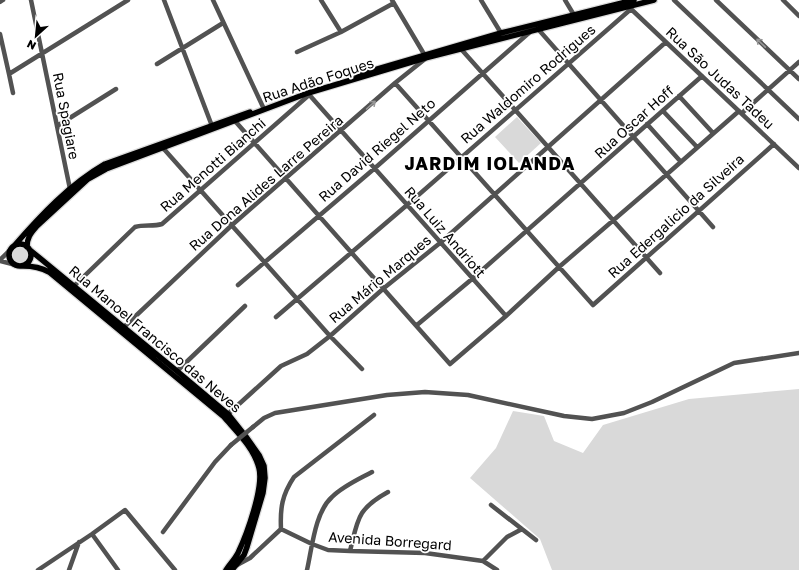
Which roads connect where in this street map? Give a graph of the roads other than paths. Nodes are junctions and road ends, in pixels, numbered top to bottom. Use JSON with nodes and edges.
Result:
{"nodes":[{"id":1,"x":3,"y":0,"type":"edge"},
{"id":2,"x":31,"y":0,"type":"edge"},
{"id":3,"x":118,"y":0,"type":"edge"},
{"id":4,"x":128,"y":0,"type":"edge"},
{"id":5,"x":164,"y":0,"type":"edge"},
{"id":6,"x":213,"y":0,"type":"edge"},
{"id":7,"x":321,"y":0,"type":"edge"},
{"id":8,"x":481,"y":0,"type":"edge"},
{"id":9,"x":565,"y":0,"type":"edge"},
{"id":10,"x":654,"y":0,"type":"edge"},
{"id":11,"x":674,"y":0,"type":"edge"},
{"id":12,"x":716,"y":0,"type":"edge"},
{"id":13,"x":783,"y":0,"type":"edge"},
{"id":14,"x":0,"y":2,"type":"edge"},
{"id":15,"x":393,"y":2,"type":"edge"},
{"id":16,"x":631,"y":3,"type":"edge"},
{"id":17,"x":119,"y":6,"type":"junction"},
{"id":18,"x":574,"y":15,"type":"junction"},
{"id":19,"x":799,"y":16,"type":"edge"},
{"id":20,"x":224,"y":23,"type":"junction"},
{"id":21,"x":538,"y":29,"type":"junction"},
{"id":22,"x":531,"y":31,"type":"junction"},
{"id":23,"x":341,"y":32,"type":"junction"},
{"id":24,"x":501,"y":33,"type":"junction"},
{"id":25,"x":0,"y":34,"type":"edge"},
{"id":26,"x":666,"y":42,"type":"junction"},
{"id":27,"x":182,"y":49,"type":"junction"},
{"id":28,"x":461,"y":49,"type":"junction"},
{"id":29,"x":297,"y":52,"type":"dead end"},
{"id":30,"x":43,"y":54,"type":"junction"},
{"id":31,"x":425,"y":56,"type":"junction"},
{"id":32,"x":799,"y":62,"type":"edge"},
{"id":33,"x":568,"y":63,"type":"junction"},
{"id":34,"x":157,"y":64,"type":"dead end"},
{"id":35,"x":789,"y":70,"type":"junction"},
{"id":36,"x":482,"y":73,"type":"junction"},
{"id":37,"x":9,"y":74,"type":"junction"},
{"id":38,"x":702,"y":76,"type":"junction"},
{"id":39,"x":799,"y":79,"type":"edge"},
{"id":40,"x":395,"y":83,"type":"junction"},
{"id":41,"x":116,"y":89,"type":"dead end"},
{"id":42,"x":768,"y":89,"type":"junction"},
{"id":43,"x":13,"y":93,"type":"dead end"},
{"id":44,"x":307,"y":93,"type":"junction"},
{"id":45,"x":679,"y":96,"type":"junction"},
{"id":46,"x":599,"y":100,"type":"junction"},
{"id":47,"x":263,"y":107,"type":"junction"},
{"id":48,"x":515,"y":110,"type":"junction"},
{"id":49,"x":663,"y":111,"type":"junction"},
{"id":50,"x":740,"y":112,"type":"junction"},
{"id":51,"x":799,"y":119,"type":"edge"},
{"id":52,"x":429,"y":120,"type":"junction"},
{"id":53,"x":235,"y":121,"type":"junction"},
{"id":54,"x":647,"y":124,"type":"junction"},
{"id":55,"x":57,"y":126,"type":"junction"},
{"id":56,"x":212,"y":126,"type":"junction"},
{"id":57,"x":342,"y":131,"type":"junction"},
{"id":58,"x":713,"y":133,"type":"junction"},
{"id":59,"x":633,"y":137,"type":"junction"},
{"id":60,"x":254,"y":143,"type":"junction"},
{"id":61,"x":774,"y":144,"type":"junction"},
{"id":62,"x":548,"y":146,"type":"junction"},
{"id":63,"x":697,"y":147,"type":"junction"},
{"id":64,"x":163,"y":148,"type":"junction"},
{"id":65,"x":461,"y":157,"type":"junction"},
{"id":66,"x":681,"y":162,"type":"junction"},
{"id":67,"x":375,"y":168,"type":"junction"},
{"id":68,"x":799,"y":168,"type":"edge"},
{"id":69,"x":666,"y":175,"type":"junction"},
{"id":70,"x":286,"y":179,"type":"junction"},
{"id":71,"x":580,"y":184,"type":"junction"},
{"id":72,"x":70,"y":189,"type":"junction"},
{"id":73,"x":201,"y":190,"type":"junction"},
{"id":74,"x":494,"y":194,"type":"junction"},
{"id":75,"x":407,"y":205,"type":"junction"},
{"id":76,"x":699,"y":211,"type":"junction"},
{"id":77,"x":318,"y":215,"type":"junction"},
{"id":78,"x":613,"y":220,"type":"junction"},
{"id":79,"x":232,"y":225,"type":"junction"},
{"id":80,"x":713,"y":227,"type":"dead end"},
{"id":81,"x":527,"y":231,"type":"junction"},
{"id":82,"x":440,"y":242,"type":"junction"},
{"id":83,"x":13,"y":247,"type":"junction"},
{"id":84,"x":28,"y":248,"type":"junction"},
{"id":85,"x":351,"y":252,"type":"junction"},
{"id":86,"x":646,"y":257,"type":"junction"},
{"id":87,"x":0,"y":261,"type":"edge"},
{"id":88,"x":265,"y":262,"type":"junction"},
{"id":89,"x":16,"y":265,"type":"junction"},
{"id":90,"x":23,"y":266,"type":"junction"},
{"id":91,"x":559,"y":267,"type":"junction"},
{"id":92,"x":660,"y":273,"type":"dead end"},
{"id":93,"x":472,"y":279,"type":"junction"},
{"id":94,"x":238,"y":285,"type":"dead end"},
{"id":95,"x":74,"y":286,"type":"junction"},
{"id":96,"x":384,"y":288,"type":"junction"},
{"id":97,"x":298,"y":298,"type":"junction"},
{"id":98,"x":245,"y":306,"type":"dead end"},
{"id":99,"x":506,"y":316,"type":"junction"},
{"id":100,"x":276,"y":317,"type":"dead end"},
{"id":101,"x":124,"y":326,"type":"junction"},
{"id":102,"x":417,"y":326,"type":"junction"},
{"id":103,"x":330,"y":336,"type":"junction"},
{"id":104,"x":799,"y":352,"type":"edge"},
{"id":105,"x":362,"y":369,"type":"dead end"},
{"id":106,"x":177,"y":371,"type":"junction"},
{"id":107,"x":228,"y":414,"type":"junction"},
{"id":108,"x":374,"y":415,"type":"dead end"},
{"id":109,"x":372,"y":472,"type":"dead end"},
{"id":110,"x":388,"y":492,"type":"dead end"},
{"id":111,"x":491,"y":505,"type":"dead end"},
{"id":112,"x":282,"y":529,"type":"junction"},
{"id":113,"x":522,"y":529,"type":"junction"},
{"id":114,"x":163,"y":532,"type":"dead end"},
{"id":115,"x":92,"y":534,"type":"junction"},
{"id":116,"x":536,"y":540,"type":"dead end"},
{"id":117,"x":78,"y":542,"type":"junction"},
{"id":118,"x":312,"y":544,"type":"junction"},
{"id":119,"x":350,"y":552,"type":"junction"},
{"id":120,"x":244,"y":555,"type":"junction"},
{"id":121,"x":250,"y":558,"type":"junction"},
{"id":122,"x":483,"y":561,"type":"junction"},
{"id":123,"x":234,"y":566,"type":"edge"},
{"id":124,"x":113,"y":568,"type":"edge"},
{"id":125,"x":38,"y":570,"type":"edge"},
{"id":126,"x":69,"y":570,"type":"edge"},
{"id":127,"x":118,"y":570,"type":"edge"},
{"id":128,"x":175,"y":570,"type":"edge"},
{"id":129,"x":226,"y":570,"type":"edge"},
{"id":130,"x":307,"y":570,"type":"edge"},
{"id":131,"x":497,"y":570,"type":"edge"}],
"edges":[{"from":1,"to":14,"type":"street"},
{"from":2,"to":30,"type":"street","name":"Rua Spagiare"},
{"from":3,"to":17,"type":"street"},
{"from":4,"to":17,"type":"street"},
{"from":5,"to":27,"type":"street"},
{"from":6,"to":20,"type":"street"},
{"from":7,"to":23,"type":"street"},
{"from":8,"to":24,"type":"street"},
{"from":9,"to":18,"type":"street"},
{"from":10,"to":16,"type":"main road","name":"Rua Adão Foques"},
{"from":11,"to":42,"type":"street"},
{"from":35,"to":12,"type":"street","one_way":true},
{"from":13,"to":19,"type":"street"},
{"from":15,"to":23,"type":"street"},
{"from":15,"to":31,"type":"street"},
{"from":16,"to":18,"type":"main road","name":"Rua Adão Foques"},
{"from":16,"to":21,"type":"main road","name":"Rua Adão Foques"},
{"from":16,"to":26,"type":"street","name":"Rua São Judas Tadeu"},
{"from":16,"to":33,"type":"street","name":"Rua Waldomiro Rodrigues"},
{"from":17,"to":30,"type":"street"},
{"from":18,"to":24,"type":"main road","name":"Rua Adão Foques"},
{"from":20,"to":27,"type":"street"},
{"from":20,"to":47,"type":"street"},
{"from":21,"to":22,"type":"main road","name":"Rua Adão Foques"},
{"from":21,"to":33,"type":"street"},
{"from":22,"to":28,"type":"main road","name":"Rua Adão Foques"},
{"from":22,"to":36,"type":"street","name":"Rua David Riegel Neto"},
{"from":23,"to":29,"type":"street"},
{"from":24,"to":31,"type":"main road","name":"Rua Adão Foques"},
{"from":25,"to":37,"type":"street"},
{"from":26,"to":38,"type":"street","name":"Rua São Judas Tadeu"},
{"from":26,"to":46,"type":"street","name":"Rua Mário Marques"},
{"from":27,"to":34,"type":"street"},
{"from":27,"to":56,"type":"street"},
{"from":28,"to":31,"type":"main road","name":"Rua Adão Foques"},
{"from":28,"to":36,"type":"street"},
{"from":30,"to":37,"type":"street"},
{"from":30,"to":55,"type":"street","name":"Rua Spagiare"},
{"from":31,"to":40,"type":"street","name":"Rua Dona Alides Larre Pereira"},
{"from":31,"to":44,"type":"main road","name":"Rua Adão Foques"},
{"from":32,"to":35,"type":"street"},
{"from":33,"to":46,"type":"street"},
{"from":33,"to":48,"type":"street","name":"Rua Waldomiro Rodrigues"},
{"from":35,"to":39,"type":"street"},
{"from":35,"to":42,"type":"street"},
{"from":36,"to":48,"type":"street"},
{"from":36,"to":52,"type":"street","name":"Rua David Riegel Neto"},
{"from":37,"to":43,"type":"street"},
{"from":38,"to":45,"type":"street","name":"Rua Oscar Hoff"},
{"from":38,"to":50,"type":"street","name":"Rua São Judas Tadeu"},
{"from":40,"to":52,"type":"street"},
{"from":57,"to":40,"type":"street","name":"Rua Dona Alides Larre Pereira","one_way":true},
{"from":41,"to":55,"type":"street"},
{"from":42,"to":50,"type":"street"},
{"from":42,"to":51,"type":"street"},
{"from":44,"to":47,"type":"main road","name":"Rua Adão Foques"},
{"from":44,"to":53,"type":"main road","name":"Rua Adão Foques"},
{"from":44,"to":57,"type":"street","name":"Rua Luiz Andriott"},
{"from":44,"to":60,"type":"street","name":"Rua Menotti Bianchi"},
{"from":45,"to":49,"type":"street","name":"Rua Oscar Hoff"},
{"from":45,"to":58,"type":"street"},
{"from":46,"to":59,"type":"street"},
{"from":46,"to":62,"type":"street","name":"Rua Mário Marques"},
{"from":47,"to":56,"type":"main road","name":"Rua Adão Foques"},
{"from":48,"to":62,"type":"street"},
{"from":48,"to":65,"type":"street","name":"Rua Waldomiro Rodrigues"},
{"from":49,"to":54,"type":"street","name":"Rua Oscar Hoff"},
{"from":49,"to":63,"type":"street"},
{"from":50,"to":58,"type":"street"},
{"from":50,"to":61,"type":"street","name":"Rua São Judas Tadeu"},
{"from":52,"to":65,"type":"street"},
{"from":52,"to":67,"type":"street","name":"Rua David Riegel Neto"},
{"from":53,"to":60,"type":"street"},
{"from":53,"to":64,"type":"main road","name":"Rua Adão Foques"},
{"from":54,"to":59,"type":"street","name":"Rua Oscar Hoff"},
{"from":54,"to":66,"type":"street"},
{"from":55,"to":72,"type":"street","name":"Rua Spagiare"},
{"from":56,"to":72,"type":"main road","name":"Rua Adão Foques"},
{"from":57,"to":67,"type":"street","name":"Rua Luiz Andriott"},
{"from":57,"to":70,"type":"street","name":"Rua Dona Alides Larre Pereira"},
{"from":58,"to":63,"type":"street"},
{"from":59,"to":69,"type":"street"},
{"from":59,"to":71,"type":"street","name":"Rua Oscar Hoff"},
{"from":60,"to":70,"type":"street"},
{"from":60,"to":73,"type":"street","name":"Rua Menotti Bianchi"},
{"from":61,"to":68,"type":"street","name":"Rua São Judas Tadeu"},
{"from":61,"to":76,"type":"street","name":"Rua Edergalicio da Silveira"},
{"from":62,"to":71,"type":"street"},
{"from":62,"to":74,"type":"street","name":"Rua Mário Marques"},
{"from":63,"to":66,"type":"street"},
{"from":64,"to":73,"type":"street"},
{"from":64,"to":84,"type":"main road","name":"Rua Adão Foques"},
{"from":65,"to":74,"type":"street"},
{"from":65,"to":75,"type":"street","name":"Rua Waldomiro Rodrigues"},
{"from":66,"to":69,"type":"street"},
{"from":67,"to":75,"type":"street","name":"Rua Luiz Andriott"},
{"from":67,"to":77,"type":"street","name":"Rua David Riegel Neto"},
{"from":69,"to":76,"type":"street"},
{"from":69,"to":78,"type":"street"},
{"from":70,"to":77,"type":"street"},
{"from":70,"to":79,"type":"street","name":"Rua Dona Alides Larre Pereira"},
{"from":71,"to":78,"type":"street"},
{"from":71,"to":81,"type":"street","name":"Rua Oscar Hoff"},
{"from":72,"to":83,"type":"main road","name":"Rua Adão Foques"},
{"from":73,"to":79,"type":"street"},
{"from":73,"to":95,"type":"street","name":"Rua Menotti Bianchi"},
{"from":74,"to":81,"type":"street"},
{"from":74,"to":82,"type":"street","name":"Rua Mário Marques"},
{"from":75,"to":82,"type":"street","name":"Rua Luiz Andriott"},
{"from":75,"to":85,"type":"street","name":"Rua Waldomiro Rodrigues"},
{"from":76,"to":80,"type":"street"},
{"from":76,"to":86,"type":"street","name":"Rua Edergalicio da Silveira"},
{"from":77,"to":85,"type":"street"},
{"from":77,"to":88,"type":"street","name":"Rua David Riegel Neto"},
{"from":78,"to":86,"type":"street"},
{"from":78,"to":91,"type":"street"},
{"from":79,"to":88,"type":"street"},
{"from":79,"to":101,"type":"street","name":"Rua Dona Alides Larre Pereira"},
{"from":81,"to":91,"type":"street"},
{"from":81,"to":93,"type":"street","name":"Rua Oscar Hoff"},
{"from":82,"to":93,"type":"street","name":"Rua Luiz Andriott"},
{"from":82,"to":96,"type":"street","name":"Rua Mário Marques"},
{"from":83,"to":84,"type":"main road"},
{"from":83,"to":87,"type":"street","name":"Rua Adão Foques"},
{"from":83,"to":89,"type":"main road"},
{"from":84,"to":90,"type":"main road"},
{"from":84,"to":95,"type":"main road","name":"Rua Manoel Francisco das Neves"},
{"from":85,"to":96,"type":"street"},
{"from":85,"to":97,"type":"street","name":"Rua Waldomiro Rodrigues"},
{"from":86,"to":91,"type":"street","name":"Rua Edergalicio da Silveira"},
{"from":86,"to":92,"type":"street"},
{"from":87,"to":89,"type":"street"},
{"from":88,"to":94,"type":"street","name":"Rua David Riegel Neto"},
{"from":88,"to":97,"type":"street"},
{"from":89,"to":90,"type":"main road"},
{"from":90,"to":123,"type":"main road","name":"Rua Manoel Francisco das Neves"},
{"from":91,"to":99,"type":"street"},
{"from":93,"to":99,"type":"street","name":"Rua Luiz Andriott"},
{"from":93,"to":102,"type":"street","name":"Rua Oscar Hoff"},
{"from":95,"to":101,"type":"main road","name":"Rua Manoel Francisco das Neves"},
{"from":96,"to":102,"type":"street"},
{"from":96,"to":103,"type":"street","name":"Rua Mário Marques"},
{"from":97,"to":100,"type":"street","name":"Rua Waldomiro Rodrigues"},
{"from":97,"to":103,"type":"street"},
{"from":98,"to":106,"type":"street"},
{"from":99,"to":102,"type":"street"},
{"from":101,"to":106,"type":"main road","name":"Rua Manoel Francisco das Neves"},
{"from":103,"to":105,"type":"street"},
{"from":103,"to":107,"type":"street","name":"Rua Mário Marques"},
{"from":104,"to":114,"type":"street","bridge":true},
{"from":106,"to":107,"type":"main road","name":"Rua Manoel Francisco das Neves"},
{"from":107,"to":120,"type":"main road","name":"Rua Manoel Francisco das Neves"},
{"from":108,"to":112,"type":"street"},
{"from":109,"to":118,"type":"street"},
{"from":110,"to":119,"type":"street"},
{"from":111,"to":113,"type":"street"},
{"from":112,"to":118,"type":"street","name":"Avenida Borregard"},
{"from":112,"to":121,"type":"street"},
{"from":113,"to":116,"type":"street"},
{"from":113,"to":122,"type":"street"},
{"from":115,"to":117,"type":"street"},
{"from":115,"to":124,"type":"street"},
{"from":115,"to":128,"type":"street"},
{"from":117,"to":125,"type":"street"},
{"from":117,"to":126,"type":"street"},
{"from":118,"to":119,"type":"street","name":"Avenida Borregard"},
{"from":118,"to":130,"type":"street"},
{"from":119,"to":122,"type":"street","name":"Avenida Borregard"},
{"from":120,"to":121,"type":"main road"},
{"from":120,"to":123,"type":"main road","name":"Rua Manoel Francisco das Neves"},
{"from":120,"to":129,"type":"main road"},
{"from":121,"to":123,"type":"street"},
{"from":122,"to":131,"type":"street","name":"Avenida Borregard"},
{"from":123,"to":129,"type":"main road"},
{"from":124,"to":127,"type":"street"}]}
